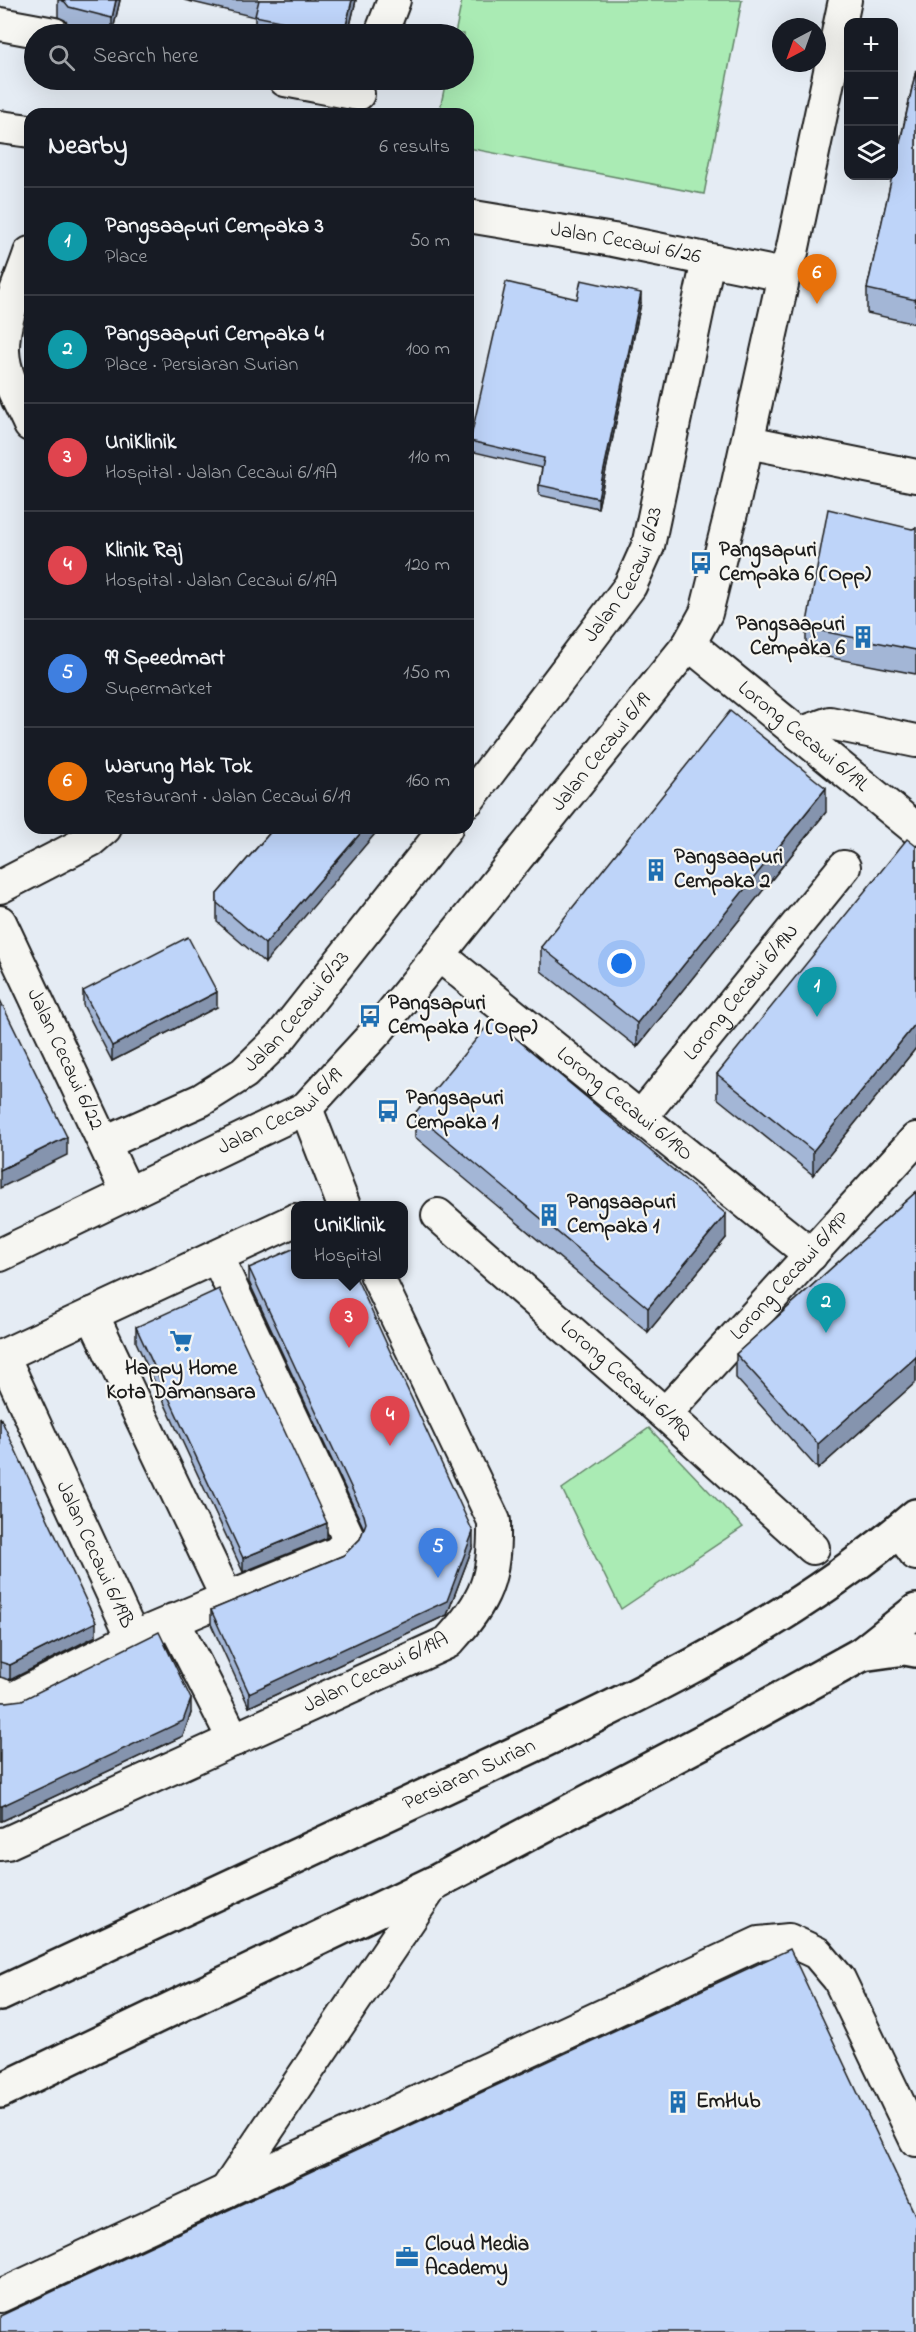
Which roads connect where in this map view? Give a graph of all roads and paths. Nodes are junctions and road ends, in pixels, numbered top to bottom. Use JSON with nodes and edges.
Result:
{"nodes":[{"id":1,"x":394,"y":0,"type":"edge"},
{"id":2,"x":845,"y":0,"type":"edge"},
{"id":3,"x":0,"y":24,"type":"edge"},
{"id":4,"x":385,"y":24,"type":"edge"},
{"id":5,"x":24,"y":28,"type":"edge"},
{"id":6,"x":330,"y":90,"type":"edge"},
{"id":7,"x":357,"y":96,"type":"edge"},
{"id":8,"x":0,"y":127,"type":"edge"},
{"id":9,"x":24,"y":130,"type":"edge"},
{"id":10,"x":474,"y":217,"type":"edge"},
{"id":11,"x":708,"y":260,"type":"junction"},
{"id":12,"x":24,"y":271,"type":"edge"},
{"id":13,"x":784,"y":275,"type":"junction"},
{"id":14,"x":24,"y":412,"type":"edge"},
{"id":15,"x":748,"y":442,"type":"junction"},
{"id":16,"x":916,"y":476,"type":"edge"},
{"id":17,"x":689,"y":644,"type":"junction"},
{"id":18,"x":800,"y":734,"type":"junction"},
{"id":19,"x":916,"y":741,"type":"edge"},
{"id":20,"x":474,"y":792,"type":"edge"},
{"id":21,"x":916,"y":829,"type":"edge"},
{"id":22,"x":98,"y":834,"type":"edge"},
{"id":23,"x":441,"y":834,"type":"edge"},
{"id":24,"x":844,"y":867,"type":"dead end"},
{"id":25,"x":0,"y":887,"type":"edge"},
{"id":26,"x":0,"y":922,"type":"edge"},
{"id":27,"x":439,"y":955,"type":"junction"},
{"id":28,"x":306,"y":1108,"type":"junction"},
{"id":29,"x":640,"y":1117,"type":"junction"},
{"id":30,"x":916,"y":1139,"type":"edge"},
{"id":31,"x":109,"y":1152,"type":"junction"},
{"id":32,"x":128,"y":1194,"type":"junction"},
{"id":33,"x":336,"y":1201,"type":"edge"},
{"id":34,"x":438,"y":1215,"type":"dead end"},
{"id":35,"x":291,"y":1222,"type":"edge"},
{"id":36,"x":0,"y":1255,"type":"edge"},
{"id":37,"x":811,"y":1255,"type":"junction"},
{"id":38,"x":217,"y":1257,"type":"junction"},
{"id":39,"x":378,"y":1279,"type":"edge"},
{"id":40,"x":92,"y":1314,"type":"junction"},
{"id":41,"x":1,"y":1356,"type":"edge"},
{"id":42,"x":665,"y":1414,"type":"junction"},
{"id":43,"x":910,"y":1533,"type":"edge"},
{"id":44,"x":813,"y":1548,"type":"dead end"},
{"id":45,"x":227,"y":1598,"type":"junction"},
{"id":46,"x":916,"y":1611,"type":"edge"},
{"id":47,"x":173,"y":1620,"type":"junction"},
{"id":48,"x":133,"y":1638,"type":"junction"},
{"id":49,"x":916,"y":1650,"type":"edge"},
{"id":50,"x":862,"y":1654,"type":"junction"},
{"id":51,"x":0,"y":1694,"type":"edge"},
{"id":52,"x":234,"y":1740,"type":"junction"},
{"id":53,"x":0,"y":1844,"type":"edge"},
{"id":54,"x":434,"y":1883,"type":"junction"},
{"id":55,"x":0,"y":1994,"type":"edge"},
{"id":56,"x":0,"y":2091,"type":"edge"},
{"id":57,"x":916,"y":2140,"type":"edge"},
{"id":58,"x":226,"y":2191,"type":"junction"},
{"id":59,"x":0,"y":2296,"type":"edge"}],
"edges":[{"from":1,"to":4,"type":"street"},
{"from":2,"to":13,"type":"street","name":"Jalan Cecawi 6/19"},
{"from":3,"to":5,"type":"street"},
{"from":6,"to":7,"type":"street"},
{"from":8,"to":9,"type":"street"},
{"from":10,"to":11,"type":"street","name":"Jalan Cecawi 6/26"},
{"from":11,"to":13,"type":"street","name":"Jalan Cecawi 6/26"},
{"from":11,"to":20,"type":"street","name":"Jalan Cecawi 6/23"},
{"from":12,"to":14,"type":"street"},
{"from":13,"to":15,"type":"street","name":"Jalan Cecawi 6/19"},
{"from":15,"to":16,"type":"street"},
{"from":15,"to":17,"type":"street","name":"Jalan Cecawi 6/19"},
{"from":17,"to":18,"type":"street","name":"Lorong Cecawi 6/19L"},
{"from":17,"to":27,"type":"street","name":"Jalan Cecawi 6/19"},
{"from":18,"to":19,"type":"street"},
{"from":18,"to":21,"type":"street","name":"Lorong Cecawi 6/19L"},
{"from":22,"to":25,"type":"street"},
{"from":23,"to":31,"type":"street","name":"Jalan Cecawi 6/23"},
{"from":24,"to":29,"type":"street","name":"Lorong Cecawi 6/19N"},
{"from":26,"to":31,"type":"street","name":"Jalan Cecawi 6/22"},
{"from":27,"to":28,"type":"street","name":"Jalan Cecawi 6/19"},
{"from":27,"to":29,"type":"street","name":"Lorong Cecawi 6/19O"},
{"from":28,"to":32,"type":"street","name":"Jalan Cecawi 6/19"},
{"from":28,"to":33,"type":"street"},
{"from":29,"to":37,"type":"street","name":"Lorong Cecawi 6/19O"},
{"from":30,"to":37,"type":"street","name":"Lorong Cecawi 6/19P"},
{"from":31,"to":32,"type":"street","name":"Jalan Cecawi 6/22"},
{"from":32,"to":36,"type":"street","name":"Jalan Cecawi 6/19"},
{"from":34,"to":42,"type":"street","name":"Lorong Cecawi 6/19Q"},
{"from":35,"to":38,"type":"street"},
{"from":37,"to":42,"type":"street","name":"Lorong Cecawi 6/19P"},
{"from":38,"to":40,"type":"street"},
{"from":38,"to":45,"type":"street","name":"Jalan Cecawi 6/19B"},
{"from":39,"to":52,"type":"street","name":"Jalan Cecawi 6/19A"},
{"from":40,"to":41,"type":"street"},
{"from":40,"to":45,"type":"street"},
{"from":41,"to":48,"type":"street","name":"Jalan Cecawi 6/19B"},
{"from":42,"to":44,"type":"street","name":"Lorong Cecawi 6/19Q"},
{"from":43,"to":55,"type":"main road","name":"Persiaran Surian"},
{"from":45,"to":47,"type":"street","name":"Jalan Cecawi 6/19B"},
{"from":46,"to":50,"type":"main road"},
{"from":47,"to":48,"type":"street","name":"Jalan Cecawi 6/19B"},
{"from":47,"to":52,"type":"street"},
{"from":48,"to":51,"type":"street"},
{"from":49,"to":50,"type":"main road"},
{"from":50,"to":54,"type":"main road"},
{"from":52,"to":53,"type":"street","name":"Jalan Cecawi 6/19A"},
{"from":54,"to":56,"type":"main road"},
{"from":54,"to":58,"type":"street"},
{"from":57,"to":58,"type":"street"},
{"from":58,"to":59,"type":"street"}]}
